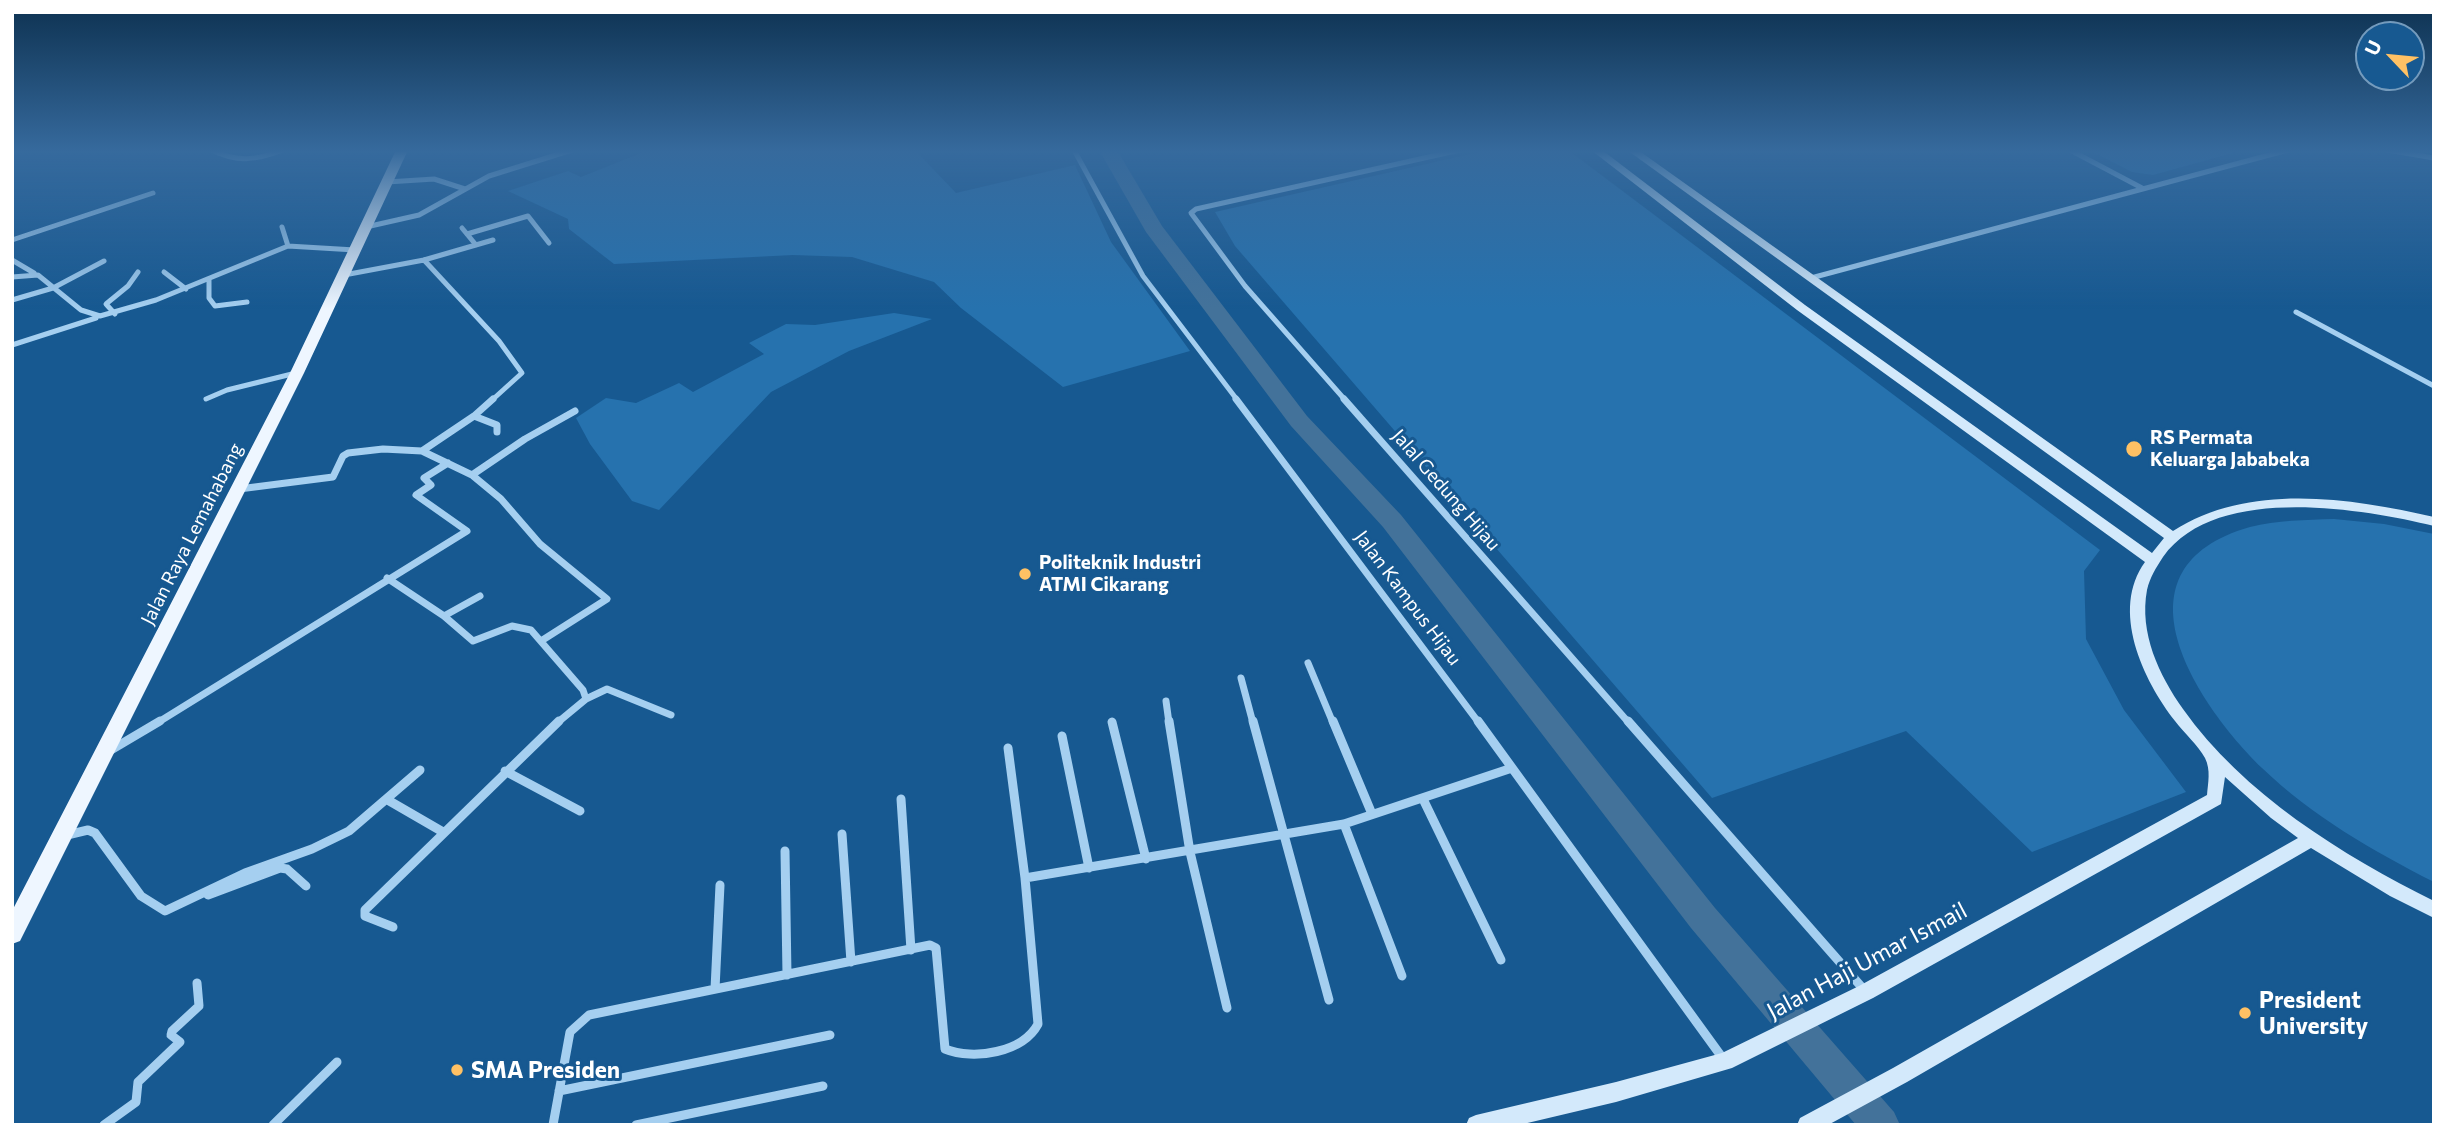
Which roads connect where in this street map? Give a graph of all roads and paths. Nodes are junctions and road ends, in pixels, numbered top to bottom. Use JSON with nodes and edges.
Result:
{"nodes":[{"id":1,"x":123,"y":203,"type":"edge"},
{"id":2,"x":377,"y":203,"type":"edge"},
{"id":3,"x":440,"y":203,"type":"edge"},
{"id":4,"x":1103,"y":203,"type":"edge"},
{"id":5,"x":1223,"y":203,"type":"edge"},
{"id":6,"x":1666,"y":203,"type":"edge"},
{"id":7,"x":1706,"y":203,"type":"edge"},
{"id":8,"x":2087,"y":203,"type":"edge"},
{"id":9,"x":282,"y":227,"type":"dead end"},
{"id":10,"x":366,"y":227,"type":"junction"},
{"id":11,"x":463,"y":228,"type":"dead end"},
{"id":12,"x":467,"y":234,"type":"junction"},
{"id":13,"x":12,"y":240,"type":"edge"},
{"id":14,"x":493,"y":240,"type":"dead end"},
{"id":15,"x":549,"y":243,"type":"dead end"},
{"id":16,"x":476,"y":245,"type":"junction"},
{"id":17,"x":288,"y":246,"type":"junction"},
{"id":18,"x":355,"y":250,"type":"junction"},
{"id":19,"x":12,"y":260,"type":"edge"},
{"id":20,"x":424,"y":260,"type":"junction"},
{"id":21,"x":104,"y":261,"type":"dead end"},
{"id":22,"x":138,"y":272,"type":"dead end"},
{"id":23,"x":164,"y":272,"type":"dead end"},
{"id":24,"x":38,"y":275,"type":"junction"},
{"id":25,"x":344,"y":275,"type":"junction"},
{"id":26,"x":12,"y":277,"type":"edge"},
{"id":27,"x":1811,"y":278,"type":"junction"},
{"id":28,"x":209,"y":280,"type":"junction"},
{"id":29,"x":53,"y":288,"type":"junction"},
{"id":30,"x":186,"y":289,"type":"junction"},
{"id":31,"x":12,"y":300,"type":"edge"},
{"id":32,"x":247,"y":302,"type":"dead end"},
{"id":33,"x":2296,"y":312,"type":"dead end"},
{"id":34,"x":115,"y":314,"type":"junction"},
{"id":35,"x":100,"y":316,"type":"junction"},
{"id":36,"x":12,"y":345,"type":"edge"},
{"id":37,"x":297,"y":373,"type":"junction"},
{"id":38,"x":2434,"y":386,"type":"edge"},
{"id":39,"x":206,"y":399,"type":"dead end"},
{"id":40,"x":575,"y":411,"type":"dead end"},
{"id":41,"x":474,"y":416,"type":"junction"},
{"id":42,"x":497,"y":432,"type":"dead end"},
{"id":43,"x":422,"y":450,"type":"junction"},
{"id":44,"x":448,"y":463,"type":"junction"},
{"id":45,"x":472,"y":475,"type":"junction"},
{"id":46,"x":238,"y":489,"type":"junction"},
{"id":47,"x":2434,"y":522,"type":"edge"},
{"id":48,"x":2172,"y":537,"type":"junction"},
{"id":49,"x":2151,"y":559,"type":"junction"},
{"id":50,"x":387,"y":578,"type":"junction"},
{"id":51,"x":480,"y":596,"type":"dead end"},
{"id":52,"x":444,"y":616,"type":"junction"},
{"id":53,"x":541,"y":641,"type":"junction"},
{"id":54,"x":1308,"y":663,"type":"dead end"},
{"id":55,"x":1241,"y":678,"type":"dead end"},
{"id":56,"x":586,"y":699,"type":"junction"},
{"id":57,"x":1166,"y":701,"type":"dead end"},
{"id":58,"x":671,"y":715,"type":"dead end"},
{"id":59,"x":1112,"y":722,"type":"dead end"},
{"id":60,"x":1062,"y":736,"type":"dead end"},
{"id":61,"x":1008,"y":748,"type":"dead end"},
{"id":62,"x":105,"y":753,"type":"junction"},
{"id":63,"x":2212,"y":755,"type":"junction"},
{"id":64,"x":1512,"y":768,"type":"junction"},
{"id":65,"x":420,"y":771,"type":"dead end"},
{"id":66,"x":505,"y":771,"type":"junction"},
{"id":67,"x":386,"y":799,"type":"junction"},
{"id":68,"x":901,"y":799,"type":"dead end"},
{"id":69,"x":1423,"y":799,"type":"junction"},
{"id":70,"x":580,"y":811,"type":"dead end"},
{"id":71,"x":1372,"y":814,"type":"junction"},
{"id":72,"x":1343,"y":824,"type":"junction"},
{"id":73,"x":443,"y":832,"type":"junction"},
{"id":74,"x":1283,"y":833,"type":"junction"},
{"id":75,"x":842,"y":834,"type":"dead end"},
{"id":76,"x":63,"y":837,"type":"junction"},
{"id":77,"x":2311,"y":840,"type":"junction"},
{"id":78,"x":785,"y":851,"type":"dead end"},
{"id":79,"x":1189,"y":852,"type":"junction"},
{"id":80,"x":1146,"y":859,"type":"junction"},
{"id":81,"x":1089,"y":868,"type":"junction"},
{"id":82,"x":1025,"y":878,"type":"junction"},
{"id":83,"x":720,"y":885,"type":"dead end"},
{"id":84,"x":306,"y":886,"type":"dead end"},
{"id":85,"x":178,"y":906,"type":"junction"},
{"id":86,"x":2434,"y":910,"type":"edge"},
{"id":87,"x":393,"y":927,"type":"dead end"},
{"id":88,"x":12,"y":934,"type":"edge"},
{"id":89,"x":911,"y":950,"type":"junction"},
{"id":90,"x":1501,"y":960,"type":"dead end"},
{"id":91,"x":850,"y":962,"type":"junction"},
{"id":92,"x":787,"y":975,"type":"junction"},
{"id":93,"x":1402,"y":976,"type":"dead end"},
{"id":94,"x":197,"y":983,"type":"dead end"},
{"id":95,"x":715,"y":989,"type":"junction"},
{"id":96,"x":1860,"y":995,"type":"junction"},
{"id":97,"x":1329,"y":1000,"type":"dead end"},
{"id":98,"x":1227,"y":1008,"type":"dead end"},
{"id":99,"x":830,"y":1035,"type":"dead end"},
{"id":100,"x":1724,"y":1061,"type":"junction"},
{"id":101,"x":337,"y":1062,"type":"dead end"},
{"id":102,"x":823,"y":1086,"type":"dead end"},
{"id":103,"x":559,"y":1091,"type":"junction"},
{"id":104,"x":1813,"y":1121,"type":"edge"},
{"id":105,"x":104,"y":1125,"type":"edge"},
{"id":106,"x":273,"y":1125,"type":"edge"},
{"id":107,"x":553,"y":1125,"type":"edge"},
{"id":108,"x":636,"y":1125,"type":"edge"},
{"id":109,"x":1476,"y":1125,"type":"edge"}],
"edges":[{"from":1,"to":13,"type":"street"},
{"from":2,"to":10,"type":"main road","name":"Jalan Raya Lemahabang"},
{"from":3,"to":10,"type":"street"},
{"from":4,"to":64,"type":"street","name":"Jalan Kampus Hijau"},
{"from":5,"to":96,"type":"street","name":"Jalal Gedung Hijau"},
{"from":6,"to":49,"type":"main road"},
{"from":7,"to":27,"type":"main road"},
{"from":8,"to":27,"type":"street"},
{"from":9,"to":17,"type":"street"},
{"from":10,"to":18,"type":"main road","name":"Jalan Raya Lemahabang"},
{"from":11,"to":12,"type":"street"},
{"from":12,"to":15,"type":"street"},
{"from":12,"to":16,"type":"street"},
{"from":14,"to":16,"type":"street"},
{"from":16,"to":20,"type":"street"},
{"from":17,"to":18,"type":"street"},
{"from":17,"to":28,"type":"street"},
{"from":18,"to":25,"type":"main road","name":"Jalan Raya Lemahabang"},
{"from":19,"to":24,"type":"street"},
{"from":20,"to":25,"type":"street"},
{"from":20,"to":41,"type":"street"},
{"from":21,"to":29,"type":"street"},
{"from":22,"to":34,"type":"street"},
{"from":23,"to":30,"type":"street"},
{"from":24,"to":26,"type":"street"},
{"from":24,"to":29,"type":"street"},
{"from":25,"to":37,"type":"main road","name":"Jalan Raya Lemahabang"},
{"from":27,"to":48,"type":"main road"},
{"from":28,"to":30,"type":"street"},
{"from":28,"to":32,"type":"street"},
{"from":29,"to":31,"type":"street"},
{"from":29,"to":35,"type":"street"},
{"from":30,"to":34,"type":"street"},
{"from":33,"to":38,"type":"street"},
{"from":34,"to":35,"type":"street"},
{"from":35,"to":36,"type":"street"},
{"from":37,"to":39,"type":"street"},
{"from":37,"to":46,"type":"main road","name":"Jalan Raya Lemahabang"},
{"from":40,"to":45,"type":"street"},
{"from":41,"to":42,"type":"street"},
{"from":41,"to":43,"type":"street"},
{"from":43,"to":44,"type":"street"},
{"from":43,"to":46,"type":"street"},
{"from":44,"to":45,"type":"street"},
{"from":44,"to":50,"type":"street"},
{"from":45,"to":53,"type":"street"},
{"from":46,"to":62,"type":"main road","name":"Jalan Raya Lemahabang"},
{"from":47,"to":48,"type":"main road"},
{"from":48,"to":49,"type":"main road"},
{"from":49,"to":63,"type":"main road"},
{"from":50,"to":52,"type":"street"},
{"from":50,"to":62,"type":"street"},
{"from":51,"to":52,"type":"street"},
{"from":52,"to":53,"type":"street"},
{"from":53,"to":56,"type":"street"},
{"from":54,"to":71,"type":"street"},
{"from":55,"to":74,"type":"street"},
{"from":56,"to":58,"type":"street"},
{"from":56,"to":66,"type":"street"},
{"from":57,"to":79,"type":"street"},
{"from":59,"to":80,"type":"street"},
{"from":60,"to":81,"type":"street"},
{"from":61,"to":82,"type":"street"},
{"from":62,"to":76,"type":"main road","name":"Jalan Raya Lemahabang"},
{"from":63,"to":77,"type":"main road"},
{"from":63,"to":96,"type":"main road","name":"Jalan Haji Umar Ismail"},
{"from":64,"to":69,"type":"street"},
{"from":64,"to":100,"type":"street","name":"Jalan Kampus Hijau"},
{"from":65,"to":67,"type":"street"},
{"from":66,"to":70,"type":"street"},
{"from":66,"to":73,"type":"street"},
{"from":67,"to":73,"type":"street"},
{"from":67,"to":85,"type":"street"},
{"from":68,"to":89,"type":"street"},
{"from":69,"to":71,"type":"street"},
{"from":69,"to":90,"type":"street"},
{"from":71,"to":72,"type":"street"},
{"from":72,"to":74,"type":"street"},
{"from":72,"to":93,"type":"street"},
{"from":73,"to":87,"type":"street"},
{"from":74,"to":79,"type":"street"},
{"from":74,"to":97,"type":"street"},
{"from":75,"to":91,"type":"street"},
{"from":76,"to":85,"type":"street"},
{"from":76,"to":88,"type":"main road","name":"Jalan Raya Lemahabang"},
{"from":77,"to":86,"type":"main road"},
{"from":77,"to":104,"type":"main road"},
{"from":78,"to":92,"type":"street"},
{"from":79,"to":80,"type":"street"},
{"from":79,"to":98,"type":"street"},
{"from":80,"to":81,"type":"street"},
{"from":81,"to":82,"type":"street"},
{"from":82,"to":89,"type":"street"},
{"from":83,"to":95,"type":"street"},
{"from":84,"to":85,"type":"street"},
{"from":89,"to":91,"type":"street"},
{"from":91,"to":92,"type":"street"},
{"from":92,"to":95,"type":"street"},
{"from":94,"to":105,"type":"street"},
{"from":95,"to":103,"type":"street"},
{"from":96,"to":100,"type":"main road","name":"Jalan Haji Umar Ismail"},
{"from":99,"to":103,"type":"street"},
{"from":100,"to":109,"type":"main road","name":"Jalan Haji Umar Ismail"},
{"from":101,"to":106,"type":"street"},
{"from":102,"to":108,"type":"street"},
{"from":103,"to":107,"type":"street"}]}
